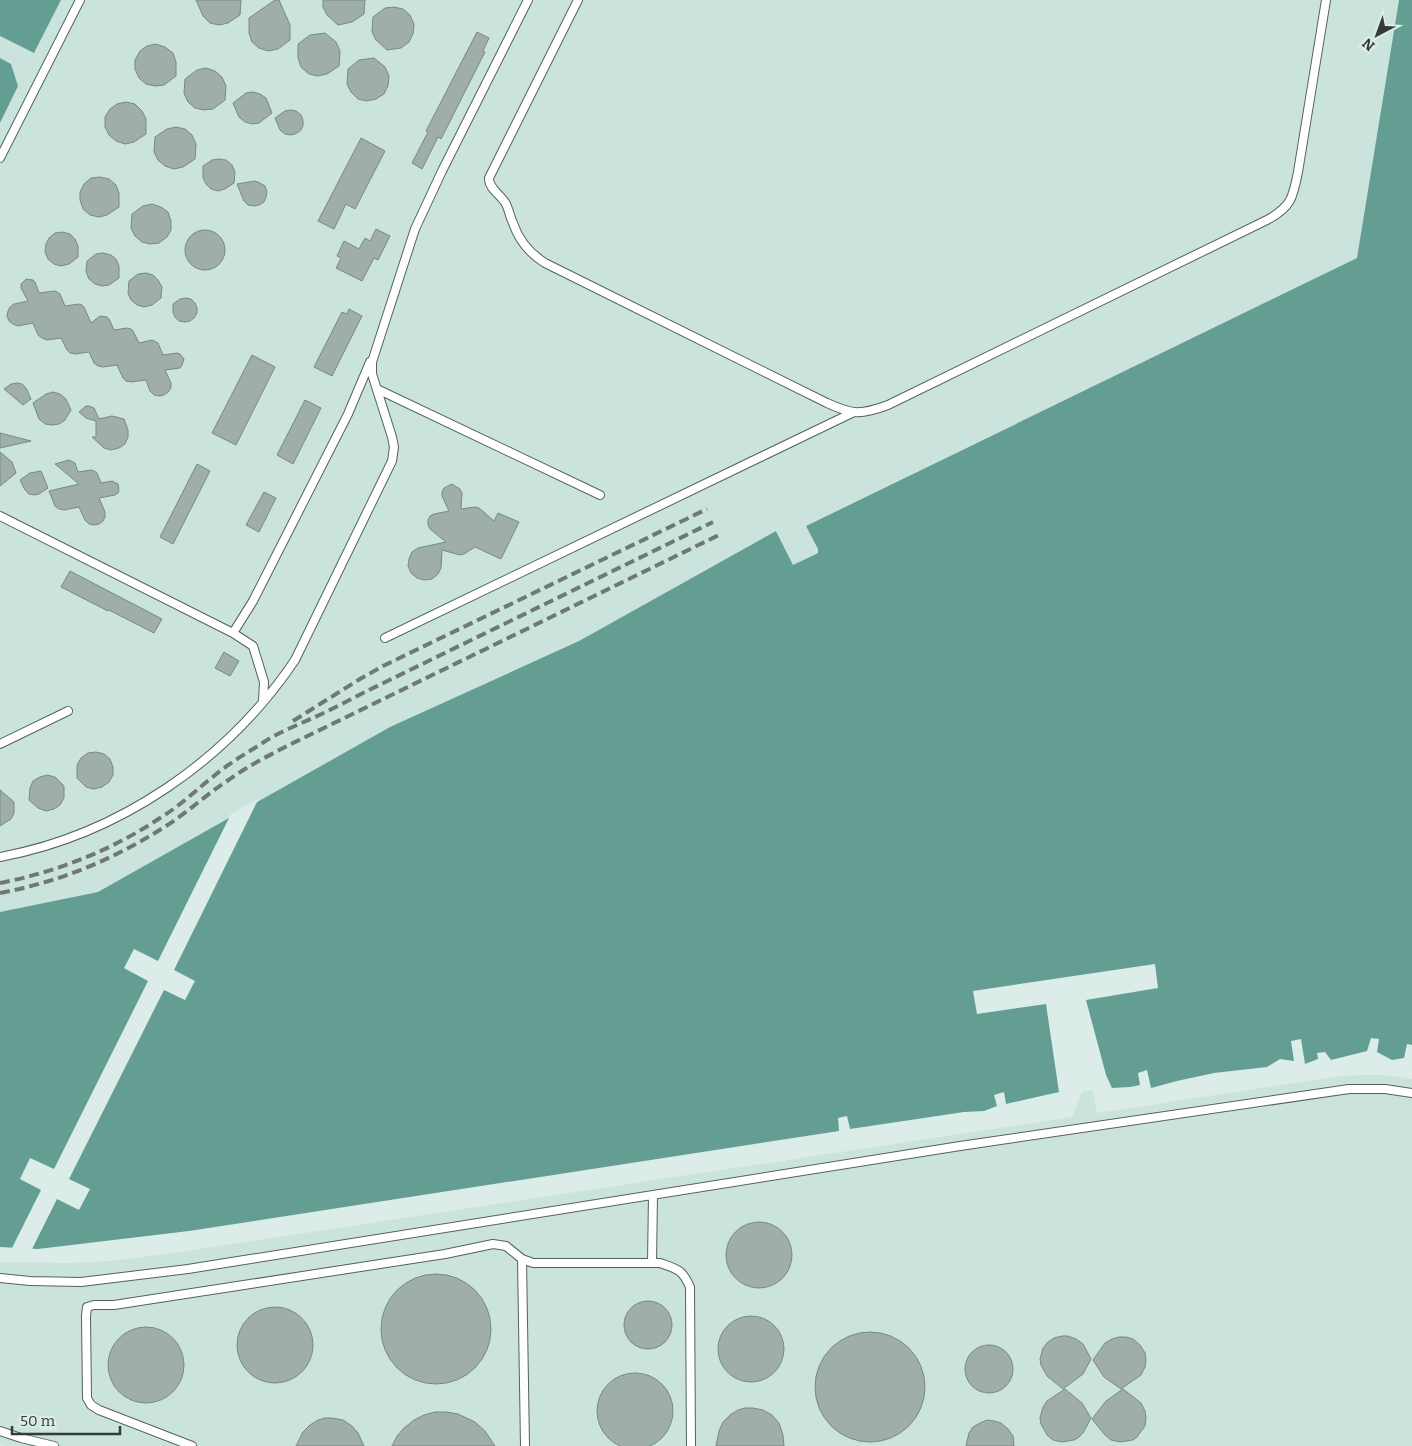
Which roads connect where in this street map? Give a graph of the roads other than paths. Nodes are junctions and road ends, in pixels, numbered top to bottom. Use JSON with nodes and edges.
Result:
{"nodes":[{"id":1,"x":80,"y":0,"type":"edge"},
{"id":2,"x":528,"y":0,"type":"edge"},
{"id":3,"x":578,"y":0,"type":"edge"},
{"id":4,"x":1326,"y":0,"type":"edge"},
{"id":5,"x":0,"y":158,"type":"edge"},
{"id":6,"x":374,"y":351,"type":"junction"},
{"id":7,"x":377,"y":389,"type":"junction"},
{"id":8,"x":852,"y":413,"type":"junction"},
{"id":9,"x":600,"y":495,"type":"dead end"},
{"id":10,"x":0,"y":516,"type":"edge"},
{"id":11,"x":233,"y":633,"type":"junction"},
{"id":12,"x":385,"y":638,"type":"dead end"},
{"id":13,"x":263,"y":701,"type":"junction"},
{"id":14,"x":68,"y":711,"type":"dead end"},
{"id":15,"x":0,"y":744,"type":"edge"},
{"id":16,"x":0,"y":857,"type":"edge"},
{"id":17,"x":1412,"y":1093,"type":"edge"},
{"id":18,"x":653,"y":1196,"type":"junction"},
{"id":19,"x":522,"y":1259,"type":"junction"},
{"id":20,"x":652,"y":1263,"type":"junction"},
{"id":21,"x":0,"y":1278,"type":"edge"},
{"id":22,"x":0,"y":1431,"type":"edge"},
{"id":23,"x":54,"y":1446,"type":"edge"},
{"id":24,"x":192,"y":1446,"type":"edge"},
{"id":25,"x":526,"y":1446,"type":"edge"},
{"id":26,"x":691,"y":1446,"type":"edge"}],
"edges":[{"from":1,"to":5,"type":"lane"},
{"from":2,"to":6,"type":"lane"},
{"from":3,"to":8,"type":"lane"},
{"from":4,"to":8,"type":"lane"},
{"from":6,"to":7,"type":"lane"},
{"from":6,"to":11,"type":"lane"},
{"from":7,"to":9,"type":"lane"},
{"from":7,"to":13,"type":"lane"},
{"from":8,"to":12,"type":"lane"},
{"from":10,"to":11,"type":"lane"},
{"from":11,"to":13,"type":"lane"},
{"from":13,"to":16,"type":"lane"},
{"from":14,"to":15,"type":"lane"},
{"from":17,"to":18,"type":"lane"},
{"from":18,"to":20,"type":"lane"},
{"from":18,"to":21,"type":"lane"},
{"from":19,"to":20,"type":"lane"},
{"from":19,"to":24,"type":"lane"},
{"from":19,"to":25,"type":"lane"},
{"from":20,"to":26,"type":"lane"},
{"from":22,"to":23,"type":"lane"}]}
